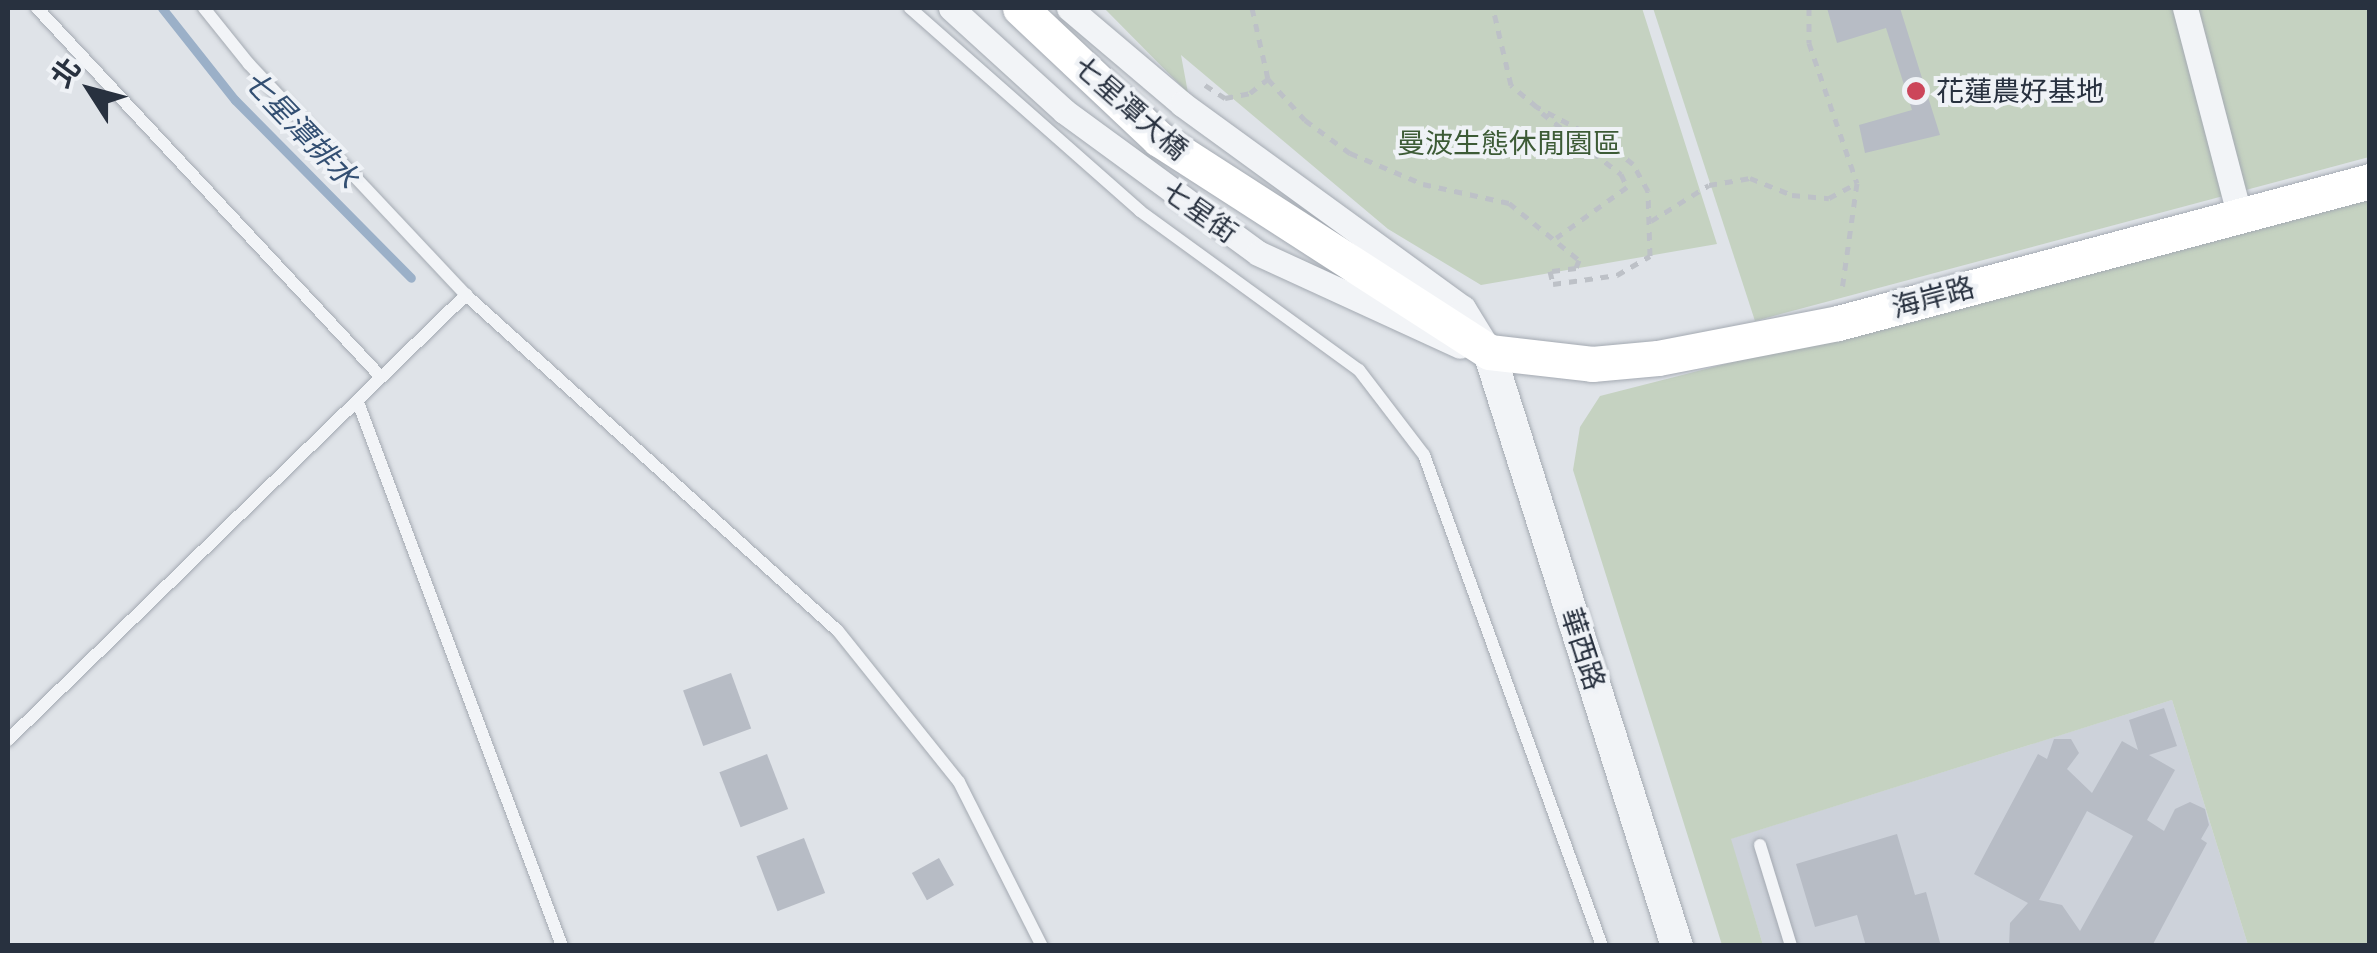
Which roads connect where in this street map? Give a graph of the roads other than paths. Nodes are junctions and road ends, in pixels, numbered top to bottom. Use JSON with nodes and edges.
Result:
{"nodes":[{"id":1,"x":37,"y":8,"type":"edge"},
{"id":2,"x":204,"y":8,"type":"edge"},
{"id":3,"x":910,"y":8,"type":"edge"},
{"id":4,"x":950,"y":8,"type":"edge"},
{"id":5,"x":1020,"y":8,"type":"edge"},
{"id":6,"x":1069,"y":8,"type":"edge"},
{"id":7,"x":2185,"y":8,"type":"edge"},
{"id":8,"x":2370,"y":181,"type":"edge"},
{"id":9,"x":1249,"y":202,"type":"joint"},
{"id":10,"x":2239,"y":214,"type":"junction"},
{"id":11,"x":466,"y":295,"type":"junction"},
{"id":12,"x":1490,"y":352,"type":"junction"},
{"id":13,"x":380,"y":376,"type":"junction"},
{"id":14,"x":360,"y":405,"type":"junction"},
{"id":15,"x":8,"y":740,"type":"edge"},
{"id":16,"x":1760,"y":845,"type":"dead end"},
{"id":17,"x":562,"y":946,"type":"edge"},
{"id":18,"x":1042,"y":946,"type":"edge"},
{"id":19,"x":1602,"y":946,"type":"edge"},
{"id":20,"x":1677,"y":946,"type":"edge"},
{"id":21,"x":1791,"y":946,"type":"edge"}],
"edges":[{"from":1,"to":13,"type":"lane"},
{"from":2,"to":11,"type":"lane"},
{"from":3,"to":19,"type":"lane"},
{"from":4,"to":12,"type":"street","name":"七星街"},
{"from":5,"to":9,"type":"main road","name":"七星潭大橋"},
{"from":6,"to":12,"type":"street"},
{"from":7,"to":10,"type":"street"},
{"from":8,"to":10,"type":"main road","name":"海岸路"},
{"from":9,"to":12,"type":"main road","name":"七星街"},
{"from":10,"to":12,"type":"main road","name":"海岸路"},
{"from":11,"to":13,"type":"lane"},
{"from":11,"to":18,"type":"lane"},
{"from":12,"to":20,"type":"street","name":"華西路"},
{"from":13,"to":14,"type":"lane"},
{"from":14,"to":15,"type":"lane"},
{"from":14,"to":17,"type":"lane"},
{"from":16,"to":21,"type":"lane"}]}
